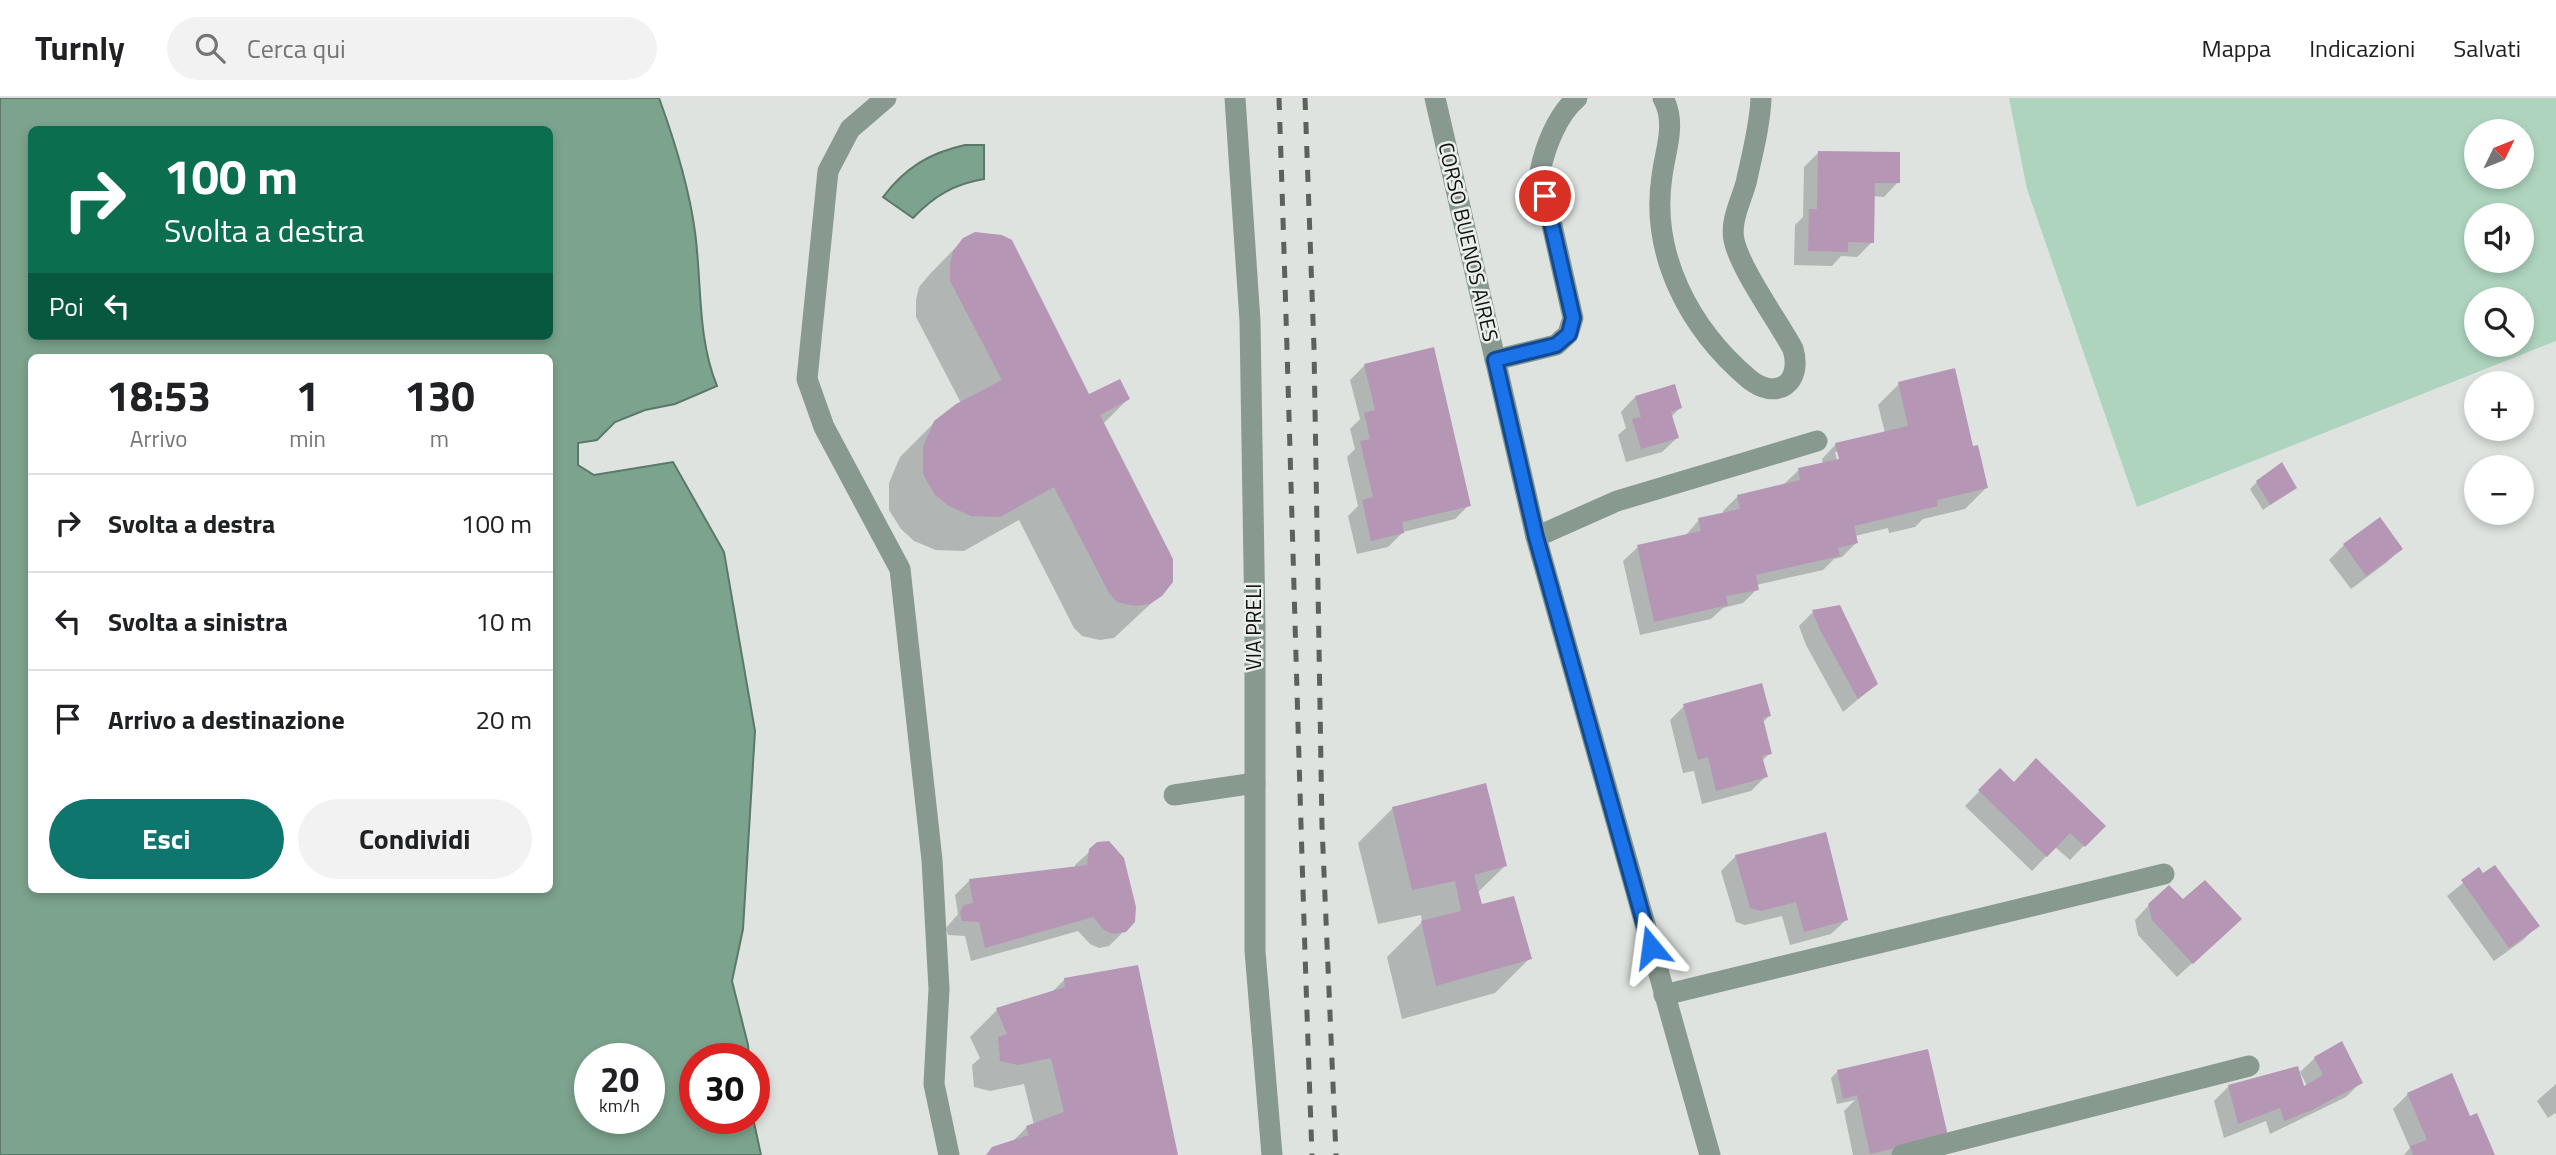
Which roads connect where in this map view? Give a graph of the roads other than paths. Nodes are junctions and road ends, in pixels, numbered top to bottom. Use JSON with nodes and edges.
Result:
{"nodes":[{"id":1,"x":886,"y":98,"type":"edge"},
{"id":2,"x":1235,"y":98,"type":"edge"},
{"id":3,"x":1434,"y":98,"type":"edge"},
{"id":4,"x":1577,"y":98,"type":"edge"},
{"id":5,"x":1663,"y":98,"type":"edge"},
{"id":6,"x":1761,"y":98,"type":"edge"},
{"id":7,"x":1495,"y":360,"type":"junction"},
{"id":8,"x":1817,"y":441,"type":"dead end"},
{"id":9,"x":1536,"y":537,"type":"junction"},
{"id":10,"x":1255,"y":783,"type":"junction"},
{"id":11,"x":1174,"y":795,"type":"dead end"},
{"id":12,"x":2164,"y":874,"type":"dead end"},
{"id":13,"x":1664,"y":995,"type":"junction"},
{"id":14,"x":2249,"y":1066,"type":"dead end"},
{"id":15,"x":950,"y":1155,"type":"edge"},
{"id":16,"x":1272,"y":1155,"type":"edge"},
{"id":17,"x":1710,"y":1155,"type":"edge"},
{"id":18,"x":1902,"y":1155,"type":"edge"}],
"edges":[{"from":1,"to":15,"type":"street"},
{"from":2,"to":10,"type":"street","name":"VIA PRELI"},
{"from":3,"to":7,"type":"street","name":"CORSO BUENOS AIRES"},
{"from":4,"to":7,"type":"street"},
{"from":5,"to":6,"type":"street"},
{"from":7,"to":9,"type":"street","name":"CORSO BUENOS AIRES"},
{"from":8,"to":9,"type":"street"},
{"from":9,"to":13,"type":"street","name":"CORSO BUENOS AIRES"},
{"from":10,"to":11,"type":"street"},
{"from":10,"to":16,"type":"street","name":"VIA PRELI"},
{"from":12,"to":13,"type":"street"},
{"from":13,"to":17,"type":"street","name":"CORSO BUENOS AIRES"},
{"from":14,"to":18,"type":"street"}]}
